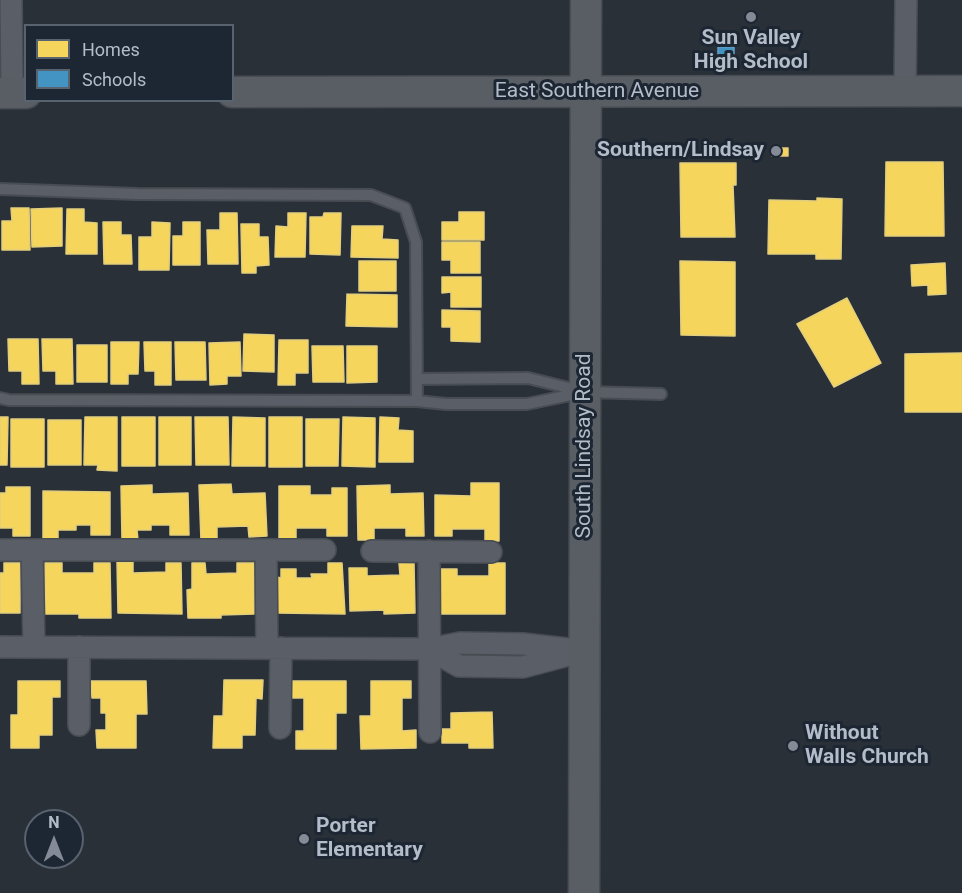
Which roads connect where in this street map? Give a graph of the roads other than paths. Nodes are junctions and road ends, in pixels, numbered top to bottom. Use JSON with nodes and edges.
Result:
{"nodes":[{"id":1,"x":11,"y":0,"type":"edge"},
{"id":2,"x":586,"y":0,"type":"edge"},
{"id":3,"x":906,"y":0,"type":"edge"},
{"id":4,"x":962,"y":91,"type":"edge"},
{"id":5,"x":234,"y":92,"type":"edge"},
{"id":6,"x":587,"y":92,"type":"junction"},
{"id":7,"x":905,"y":92,"type":"junction"},
{"id":8,"x":12,"y":93,"type":"edge"},
{"id":9,"x":0,"y":189,"type":"edge"},
{"id":10,"x":417,"y":379,"type":"junction"},
{"id":11,"x":585,"y":392,"type":"junction"},
{"id":12,"x":661,"y":394,"type":"dead end"},
{"id":13,"x":0,"y":398,"type":"edge"},
{"id":14,"x":417,"y":401,"type":"junction"},
{"id":15,"x":0,"y":550,"type":"edge"},
{"id":16,"x":32,"y":550,"type":"junction"},
{"id":17,"x":267,"y":550,"type":"junction"},
{"id":18,"x":325,"y":550,"type":"dead end"},
{"id":19,"x":372,"y":551,"type":"dead end"},
{"id":20,"x":429,"y":551,"type":"junction"},
{"id":21,"x":490,"y":552,"type":"dead end"},
{"id":22,"x":480,"y":644,"type":"junction"},
{"id":23,"x":0,"y":647,"type":"edge"},
{"id":24,"x":34,"y":647,"type":"junction"},
{"id":25,"x":79,"y":647,"type":"junction"},
{"id":26,"x":274,"y":648,"type":"junction"},
{"id":27,"x":429,"y":649,"type":"junction"},
{"id":28,"x":585,"y":651,"type":"junction"},
{"id":29,"x":480,"y":666,"type":"junction"},
{"id":30,"x":79,"y":725,"type":"dead end"},
{"id":31,"x":280,"y":728,"type":"dead end"},
{"id":32,"x":429,"y":732,"type":"dead end"},
{"id":33,"x":585,"y":893,"type":"edge"}],
"edges":[{"from":1,"to":8,"type":"street"},
{"from":2,"to":6,"type":"main road","name":"South Lindsay Road"},
{"from":3,"to":7,"type":"street"},
{"from":4,"to":7,"type":"main road","name":"East Southern Avenue"},
{"from":5,"to":6,"type":"main road","name":"East Southern Avenue"},
{"from":6,"to":7,"type":"main road","name":"East Southern Avenue"},
{"from":6,"to":11,"type":"main road","name":"South Lindsay Road"},
{"from":9,"to":10,"type":"lane"},
{"from":10,"to":11,"type":"lane"},
{"from":10,"to":14,"type":"lane"},
{"from":11,"to":12,"type":"lane"},
{"from":11,"to":14,"type":"lane"},
{"from":11,"to":28,"type":"main road","name":"South Lindsay Road"},
{"from":13,"to":14,"type":"lane"},
{"from":15,"to":16,"type":"street"},
{"from":16,"to":17,"type":"street"},
{"from":16,"to":24,"type":"street"},
{"from":17,"to":18,"type":"street"},
{"from":17,"to":26,"type":"street"},
{"from":19,"to":20,"type":"street"},
{"from":20,"to":21,"type":"street"},
{"from":20,"to":27,"type":"street"},
{"from":22,"to":27,"type":"street"},
{"from":22,"to":28,"type":"street"},
{"from":22,"to":29,"type":"street"},
{"from":23,"to":24,"type":"street"},
{"from":24,"to":25,"type":"street"},
{"from":25,"to":26,"type":"street"},
{"from":25,"to":30,"type":"street"},
{"from":26,"to":27,"type":"street"},
{"from":26,"to":31,"type":"street"},
{"from":27,"to":29,"type":"street"},
{"from":27,"to":32,"type":"street"},
{"from":28,"to":29,"type":"street"},
{"from":28,"to":33,"type":"main road","name":"South Lindsay Road"}]}
